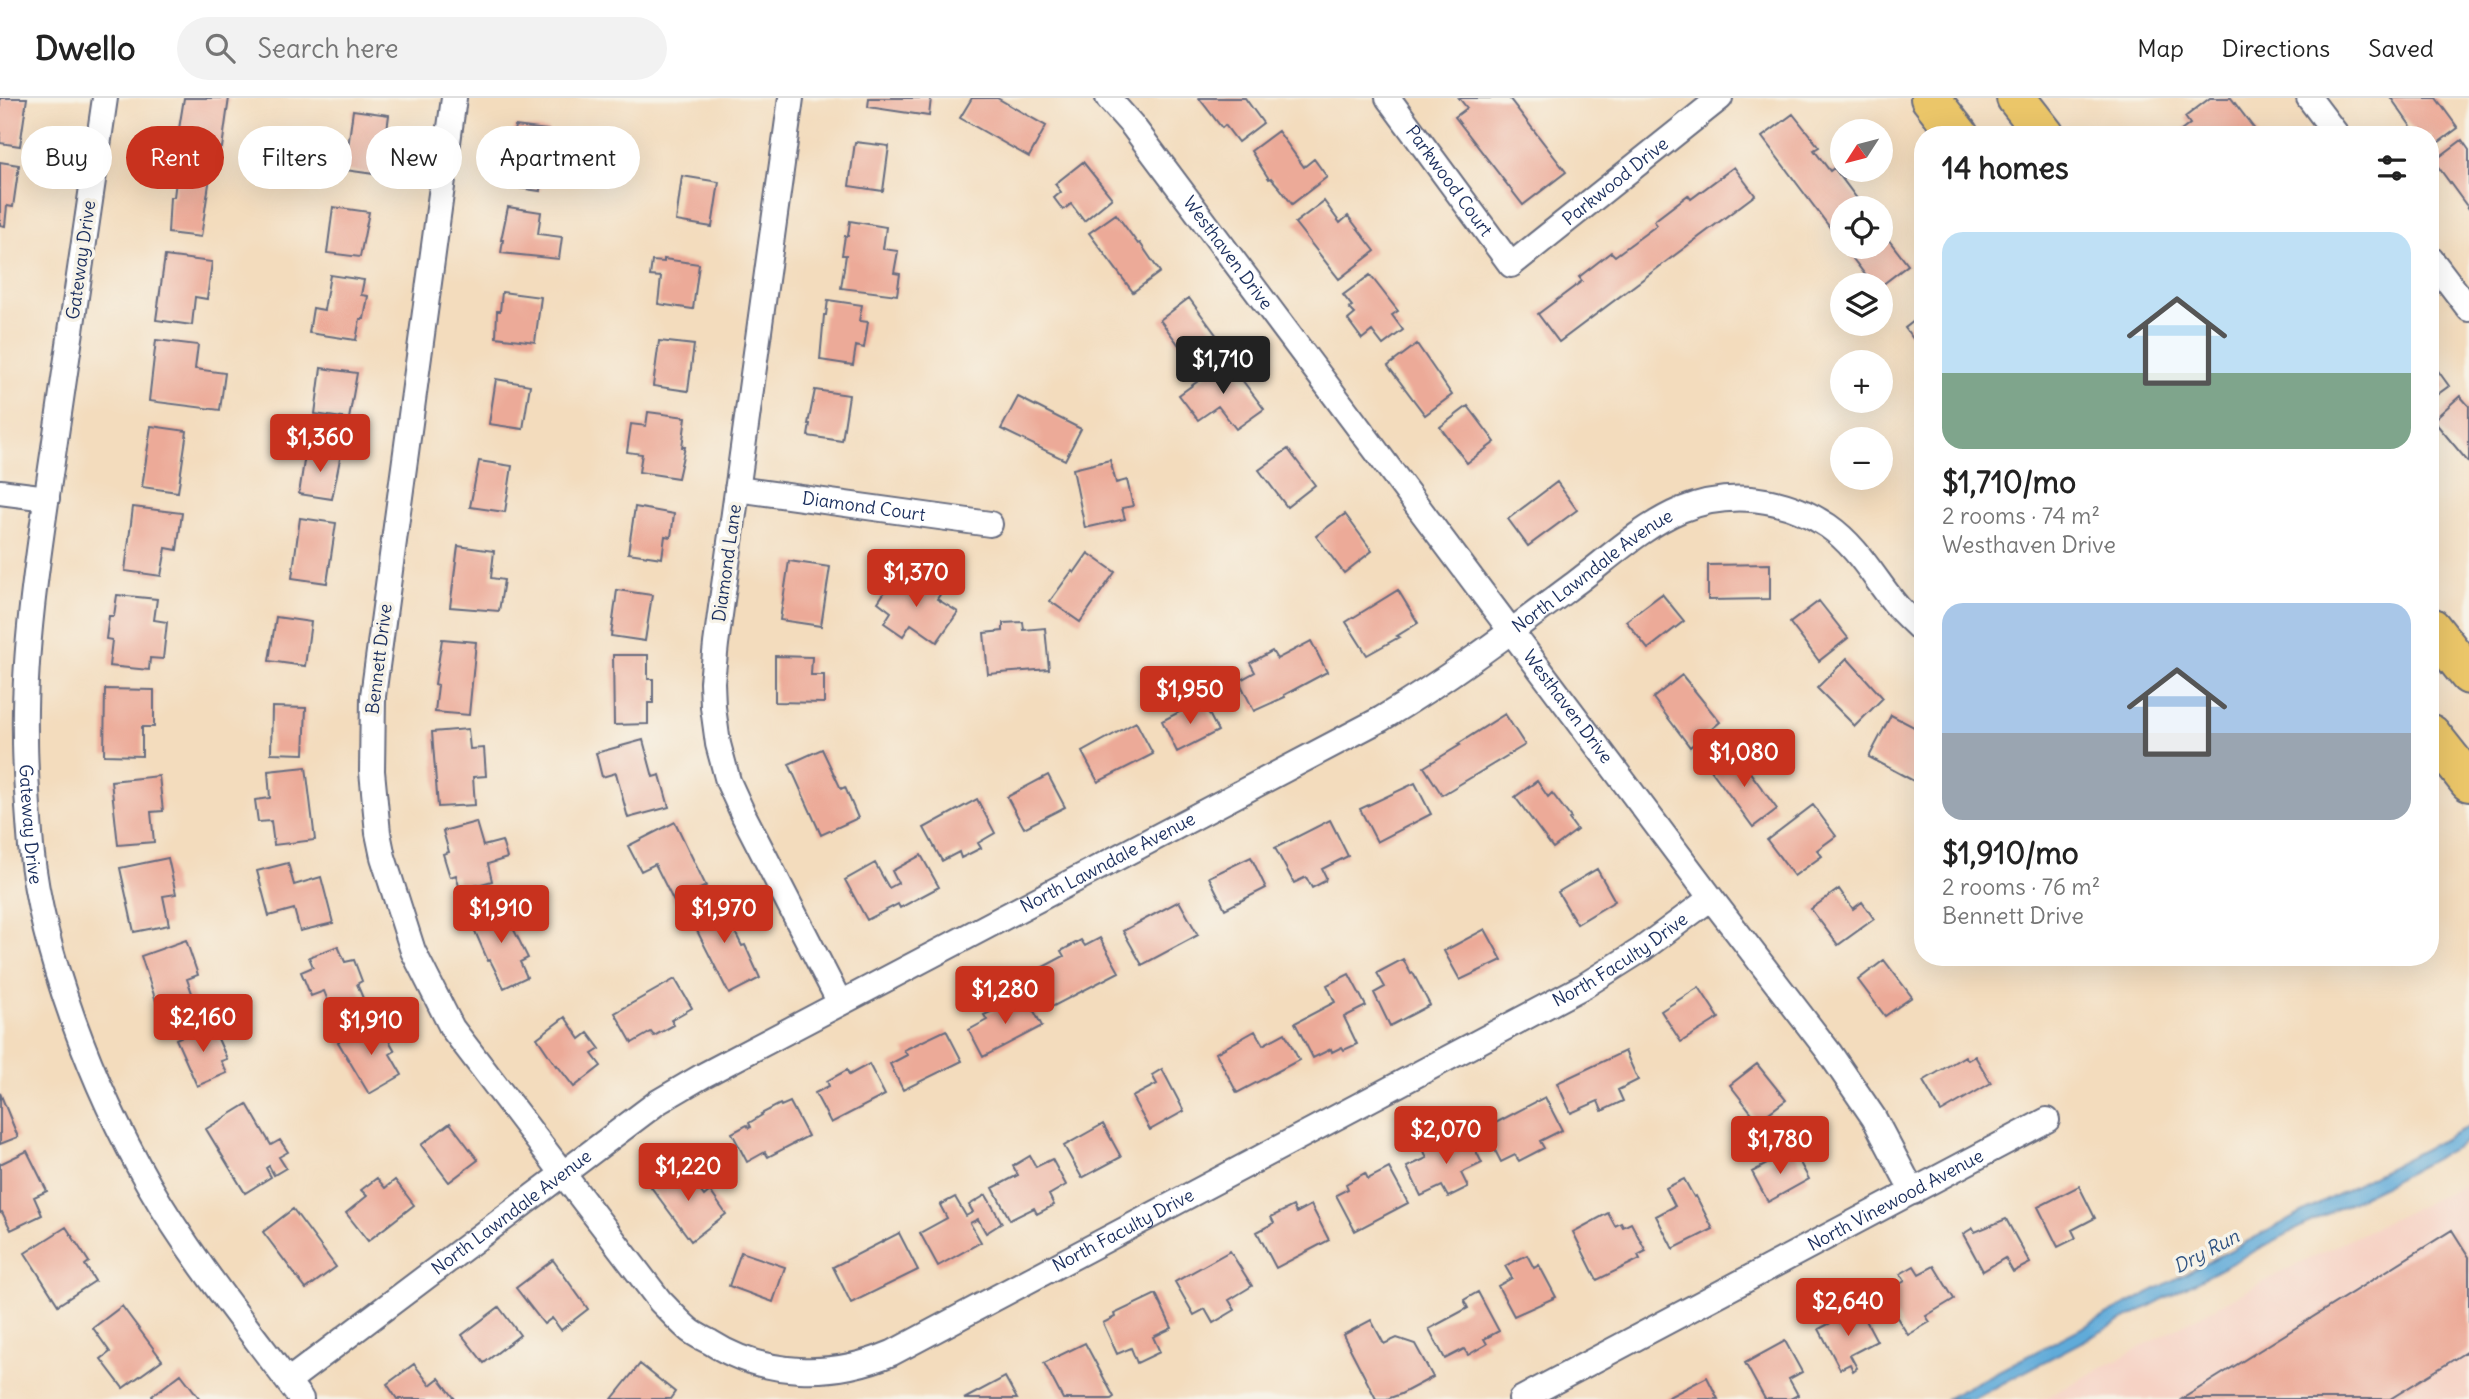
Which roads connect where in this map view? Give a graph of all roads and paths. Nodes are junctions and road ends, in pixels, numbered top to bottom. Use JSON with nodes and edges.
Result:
{"nodes":[{"id":1,"x":105,"y":98,"type":"edge"},
{"id":2,"x":454,"y":98,"type":"edge"},
{"id":3,"x":791,"y":98,"type":"edge"},
{"id":4,"x":1108,"y":98,"type":"edge"},
{"id":5,"x":1388,"y":98,"type":"edge"},
{"id":6,"x":1720,"y":98,"type":"edge"},
{"id":7,"x":1930,"y":98,"type":"edge"},
{"id":8,"x":2016,"y":98,"type":"edge"},
{"id":9,"x":2309,"y":98,"type":"edge"},
{"id":10,"x":1952,"y":126,"type":"edge"},
{"id":11,"x":2038,"y":126,"type":"edge"},
{"id":12,"x":2330,"y":126,"type":"edge"},
{"id":13,"x":1511,"y":265,"type":"joint"},
{"id":14,"x":2439,"y":270,"type":"edge"},
{"id":15,"x":2469,"y":309,"type":"edge"},
{"id":16,"x":737,"y":489,"type":"junction"},
{"id":17,"x":0,"y":492,"type":"edge"},
{"id":18,"x":47,"y":498,"type":"junction"},
{"id":19,"x":990,"y":524,"type":"dead end"},
{"id":20,"x":1914,"y":623,"type":"edge"},
{"id":21,"x":1511,"y":631,"type":"junction"},
{"id":22,"x":2439,"y":637,"type":"edge"},
{"id":23,"x":2469,"y":675,"type":"edge"},
{"id":24,"x":2439,"y":744,"type":"edge"},
{"id":25,"x":2469,"y":782,"type":"edge"},
{"id":26,"x":1711,"y":898,"type":"junction"},
{"id":27,"x":839,"y":1003,"type":"junction"},
{"id":28,"x":2047,"y":1120,"type":"dead end"},
{"id":29,"x":561,"y":1173,"type":"junction"},
{"id":30,"x":1913,"y":1192,"type":"junction"},
{"id":31,"x":294,"y":1390,"type":"edge"},
{"id":32,"x":1521,"y":1399,"type":"edge"}],
"edges":[{"from":1,"to":18,"type":"street","name":"Gateway Drive"},
{"from":2,"to":29,"type":"street","name":"Bennett Drive"},
{"from":3,"to":16,"type":"street","name":"Diamond Lane"},
{"from":4,"to":21,"type":"street","name":"Westhaven Drive"},
{"from":5,"to":13,"type":"street","name":"Parkwood Court"},
{"from":6,"to":13,"type":"street","name":"Parkwood Drive"},
{"from":7,"to":10,"type":"main road"},
{"from":8,"to":11,"type":"main road"},
{"from":9,"to":12,"type":"street"},
{"from":14,"to":15,"type":"street"},
{"from":16,"to":19,"type":"street","name":"Diamond Court"},
{"from":16,"to":27,"type":"street","name":"Diamond Lane"},
{"from":17,"to":18,"type":"street"},
{"from":18,"to":31,"type":"street","name":"Gateway Drive"},
{"from":20,"to":21,"type":"street","name":"North Lawndale Avenue"},
{"from":21,"to":26,"type":"street","name":"Westhaven Drive"},
{"from":21,"to":27,"type":"street","name":"North Lawndale Avenue"},
{"from":22,"to":23,"type":"main road"},
{"from":24,"to":25,"type":"main road"},
{"from":26,"to":29,"type":"street","name":"North Faculty Drive"},
{"from":26,"to":30,"type":"street","name":"Westhaven Drive"},
{"from":27,"to":29,"type":"street","name":"North Lawndale Avenue"},
{"from":28,"to":30,"type":"street","name":"North Vinewood Avenue"},
{"from":29,"to":31,"type":"street","name":"North Lawndale Avenue"},
{"from":30,"to":32,"type":"street","name":"North Vinewood Avenue"}]}
